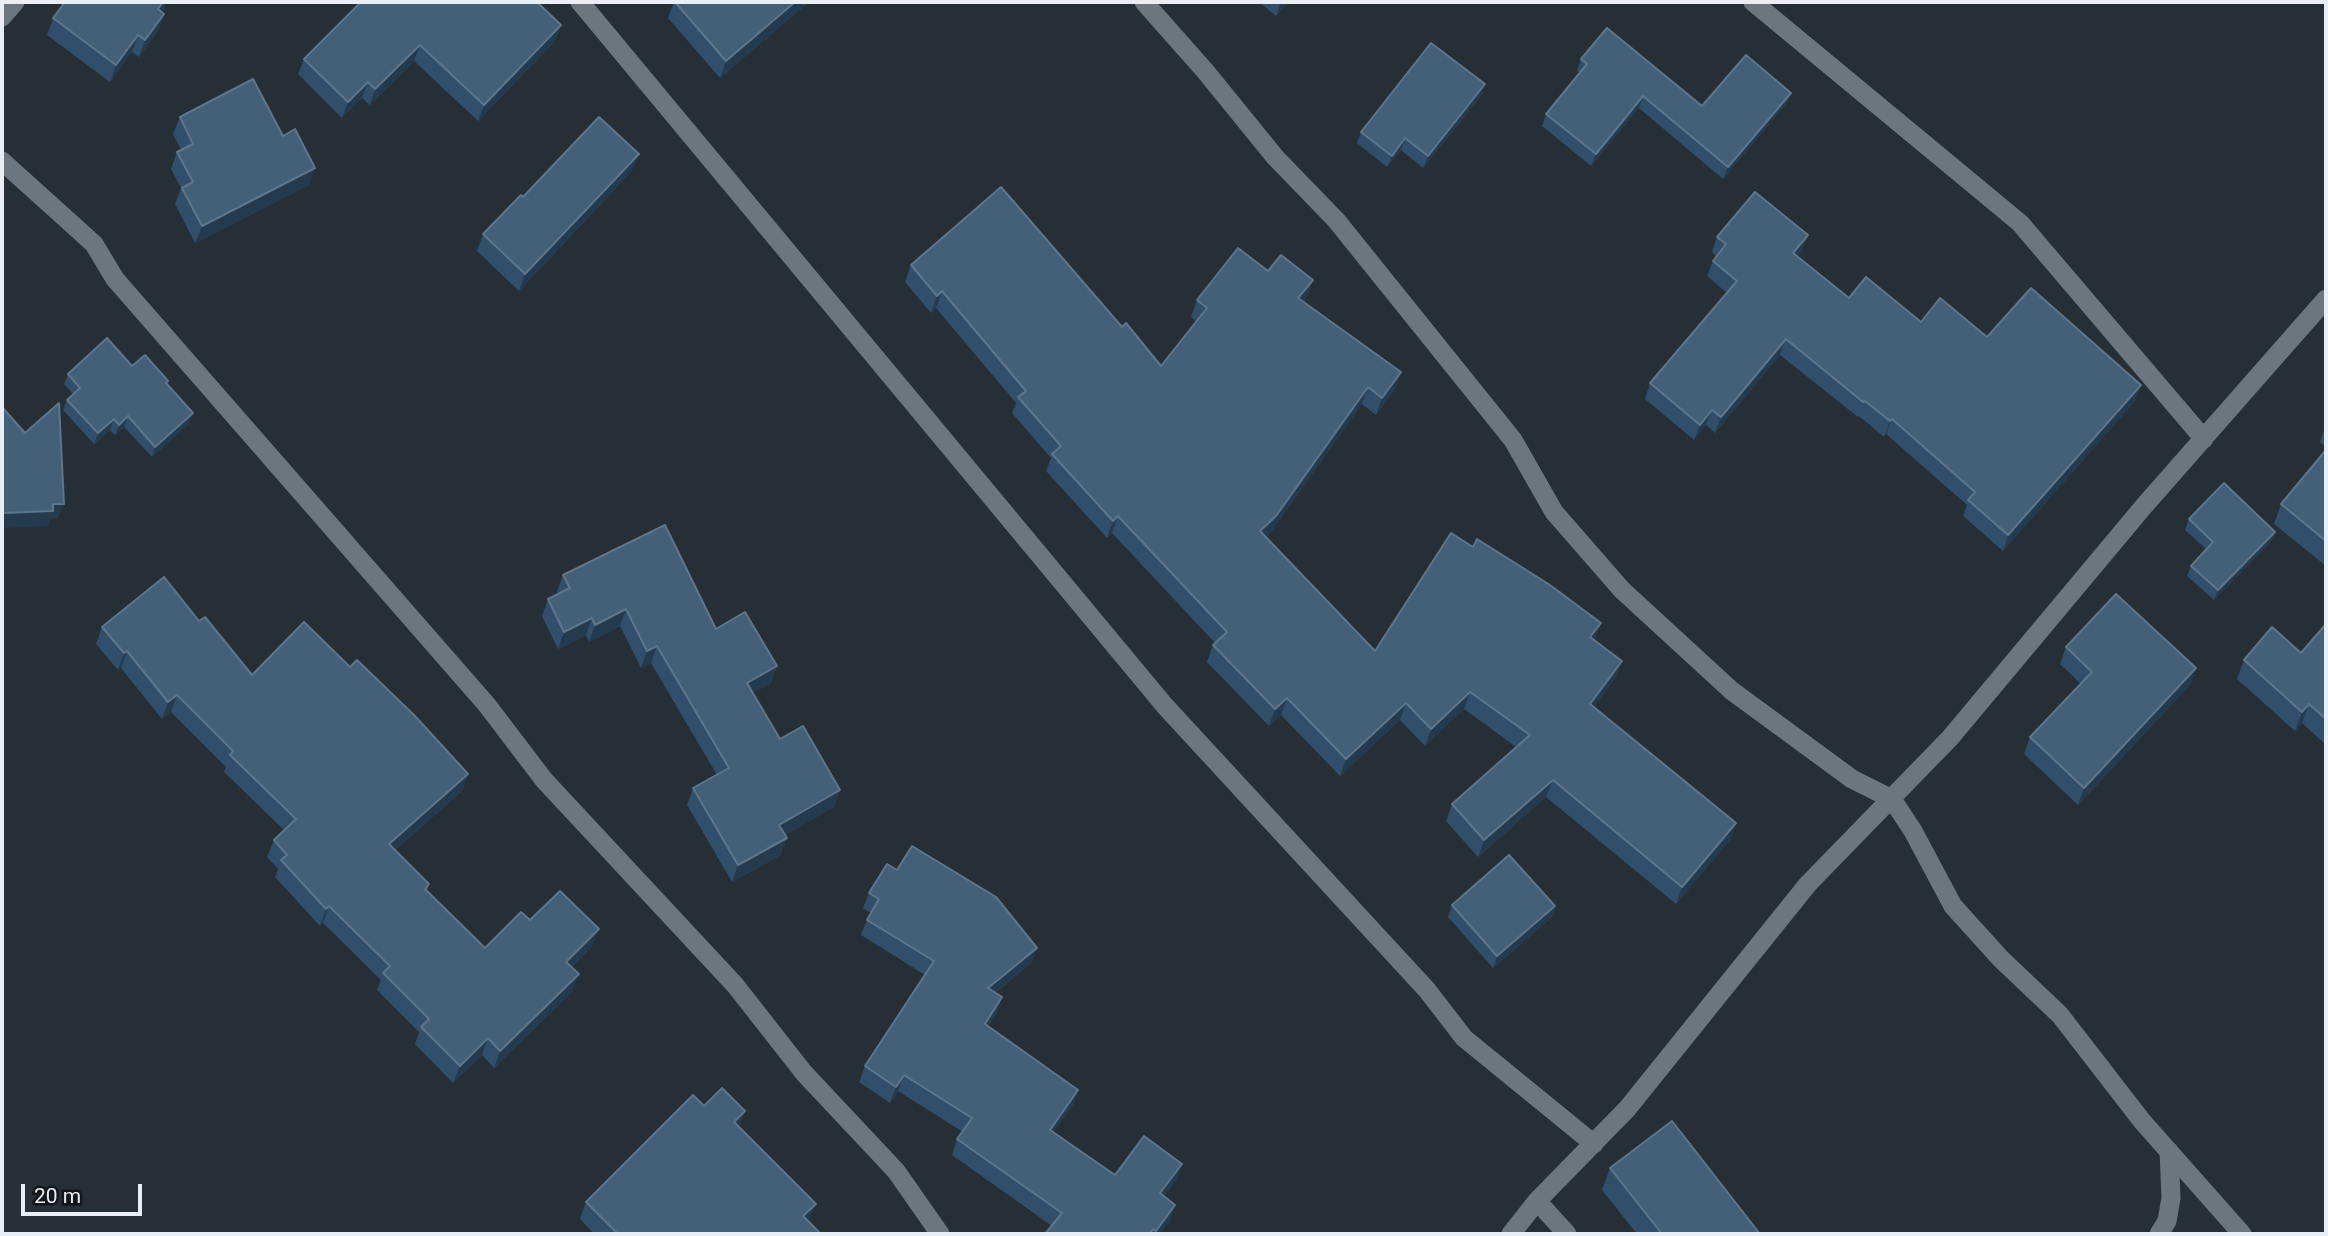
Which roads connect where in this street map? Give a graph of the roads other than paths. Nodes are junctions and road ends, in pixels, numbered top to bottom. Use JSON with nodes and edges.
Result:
{"nodes":[{"id":1,"x":15,"y":2,"type":"edge"},
{"id":2,"x":580,"y":2,"type":"edge"},
{"id":3,"x":1144,"y":2,"type":"edge"},
{"id":4,"x":1753,"y":2,"type":"edge"},
{"id":5,"x":2,"y":18,"type":"edge"},
{"id":6,"x":2,"y":162,"type":"edge"},
{"id":7,"x":2326,"y":299,"type":"edge"},
{"id":8,"x":2204,"y":439,"type":"junction"},
{"id":9,"x":1892,"y":799,"type":"junction"},
{"id":10,"x":1594,"y":1144,"type":"junction"},
{"id":11,"x":2169,"y":1151,"type":"junction"},
{"id":12,"x":1537,"y":1202,"type":"junction"},
{"id":13,"x":940,"y":1234,"type":"edge"},
{"id":14,"x":1510,"y":1234,"type":"edge"},
{"id":15,"x":1567,"y":1234,"type":"edge"},
{"id":16,"x":2159,"y":1234,"type":"edge"},
{"id":17,"x":2242,"y":1234,"type":"edge"}],
"edges":[{"from":1,"to":5,"type":"street"},
{"from":2,"to":10,"type":"street"},
{"from":3,"to":9,"type":"street"},
{"from":4,"to":8,"type":"street"},
{"from":6,"to":13,"type":"street"},
{"from":7,"to":8,"type":"street"},
{"from":8,"to":9,"type":"street"},
{"from":9,"to":10,"type":"street"},
{"from":9,"to":11,"type":"street"},
{"from":10,"to":12,"type":"street"},
{"from":11,"to":16,"type":"street"},
{"from":11,"to":17,"type":"street"},
{"from":12,"to":14,"type":"street"},
{"from":12,"to":15,"type":"street"}]}
